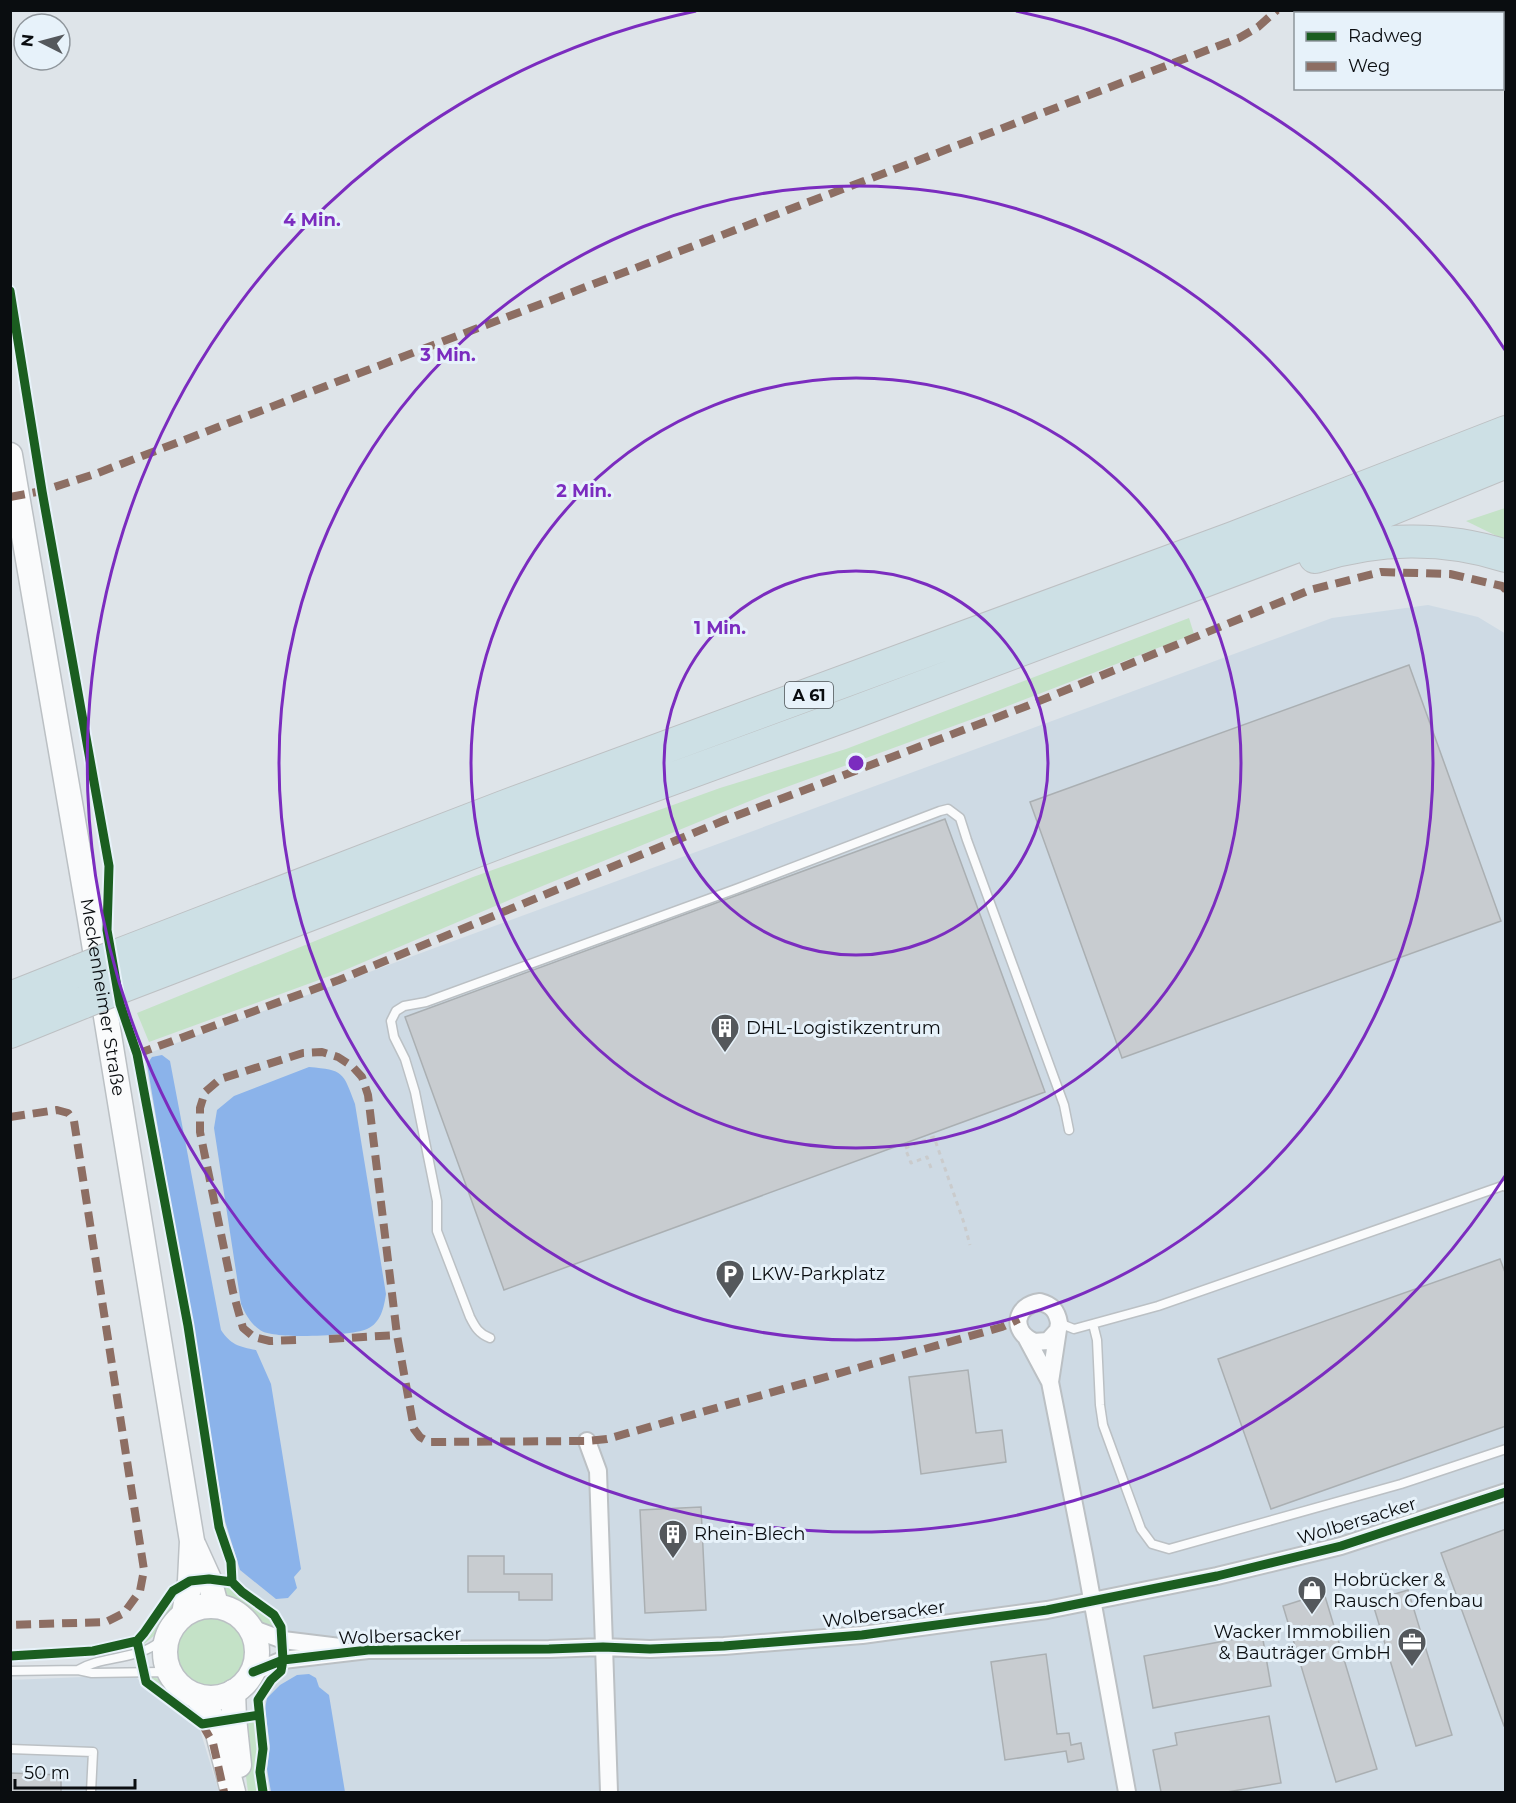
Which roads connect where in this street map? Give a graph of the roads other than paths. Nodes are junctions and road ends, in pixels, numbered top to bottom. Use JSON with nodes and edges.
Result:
{"nodes":[{"id":1,"x":1506,"y":432,"type":"edge"},
{"id":2,"x":10,"y":455,"type":"edge"},
{"id":3,"x":1506,"y":462,"type":"edge"},
{"id":4,"x":1506,"y":556,"type":"edge"},
{"id":5,"x":855,"y":712,"type":"junction"},
{"id":6,"x":10,"y":999,"type":"edge"},
{"id":7,"x":10,"y":1032,"type":"edge"},
{"id":8,"x":1069,"y":1130,"type":"dead end"},
{"id":9,"x":1506,"y":1187,"type":"edge"},
{"id":10,"x":1093,"y":1324,"type":"junction"},
{"id":11,"x":1058,"y":1327,"type":"junction"},
{"id":12,"x":490,"y":1338,"type":"dead end"},
{"id":13,"x":1027,"y":1340,"type":"junction"},
{"id":14,"x":1050,"y":1382,"type":"junction"},
{"id":15,"x":587,"y":1441,"type":"dead end"},
{"id":16,"x":1506,"y":1449,"type":"edge"},
{"id":17,"x":1506,"y":1492,"type":"edge"},
{"id":18,"x":192,"y":1540,"type":"junction"},
{"id":19,"x":1092,"y":1602,"type":"junction"},
{"id":20,"x":216,"y":1605,"type":"junction"},
{"id":21,"x":178,"y":1621,"type":"junction"},
{"id":22,"x":251,"y":1628,"type":"junction"},
{"id":23,"x":603,"y":1647,"type":"junction"},
{"id":24,"x":368,"y":1650,"type":"junction"},
{"id":25,"x":78,"y":1670,"type":"junction"},
{"id":26,"x":10,"y":1671,"type":"edge"},
{"id":27,"x":253,"y":1672,"type":"junction"},
{"id":28,"x":172,"y":1676,"type":"junction"},
{"id":29,"x":234,"y":1692,"type":"junction"},
{"id":30,"x":197,"y":1696,"type":"junction"},
{"id":31,"x":10,"y":1749,"type":"edge"},
{"id":32,"x":91,"y":1792,"type":"edge"},
{"id":33,"x":233,"y":1792,"type":"edge"},
{"id":34,"x":243,"y":1792,"type":"edge"},
{"id":35,"x":609,"y":1792,"type":"edge"},
{"id":36,"x":1127,"y":1792,"type":"edge"}],
"edges":[{"from":1,"to":6,"type":"highway","number":"A 61","bridge":true},
{"from":2,"to":18,"type":"main road","name":"Meckenheimer Straße"},
{"from":3,"to":5,"type":"highway","number":"A 61"},
{"from":4,"to":5,"type":"highway","number":"A 61"},
{"from":5,"to":7,"type":"highway","number":"A 61","bridge":true},
{"from":8,"to":12,"type":"lane"},
{"from":9,"to":10,"type":"lane"},
{"from":10,"to":11,"type":"lane"},
{"from":10,"to":16,"type":"lane"},
{"from":11,"to":13,"type":"street"},
{"from":11,"to":13,"type":"street"},
{"from":11,"to":14,"type":"street"},
{"from":13,"to":14,"type":"street"},
{"from":14,"to":19,"type":"street"},
{"from":15,"to":23,"type":"street"},
{"from":17,"to":19,"type":"street","name":"Wolbersacker"},
{"from":18,"to":20,"type":"main road","name":"Meckenheimer Straße"},
{"from":18,"to":21,"type":"main road","name":"Meckenheimer Straße"},
{"from":19,"to":23,"type":"street","name":"Wolbersacker"},
{"from":19,"to":36,"type":"street"},
{"from":20,"to":21,"type":"main road"},
{"from":20,"to":22,"type":"main road"},
{"from":21,"to":25,"type":"lane"},
{"from":21,"to":28,"type":"main road","name":"Meckenheimer Straße"},
{"from":22,"to":24,"type":"street","name":"Wolbersacker"},
{"from":22,"to":27,"type":"main road"},
{"from":23,"to":24,"type":"street","name":"Wolbersacker"},
{"from":23,"to":35,"type":"street"},
{"from":24,"to":27,"type":"street","name":"Wolbersacker"},
{"from":25,"to":26,"type":"lane"},
{"from":25,"to":28,"type":"lane"},
{"from":27,"to":29,"type":"main road"},
{"from":28,"to":30,"type":"main road"},
{"from":29,"to":30,"type":"main road"},
{"from":29,"to":34,"type":"main road"},
{"from":30,"to":33,"type":"main road"},
{"from":31,"to":32,"type":"lane"}]}
